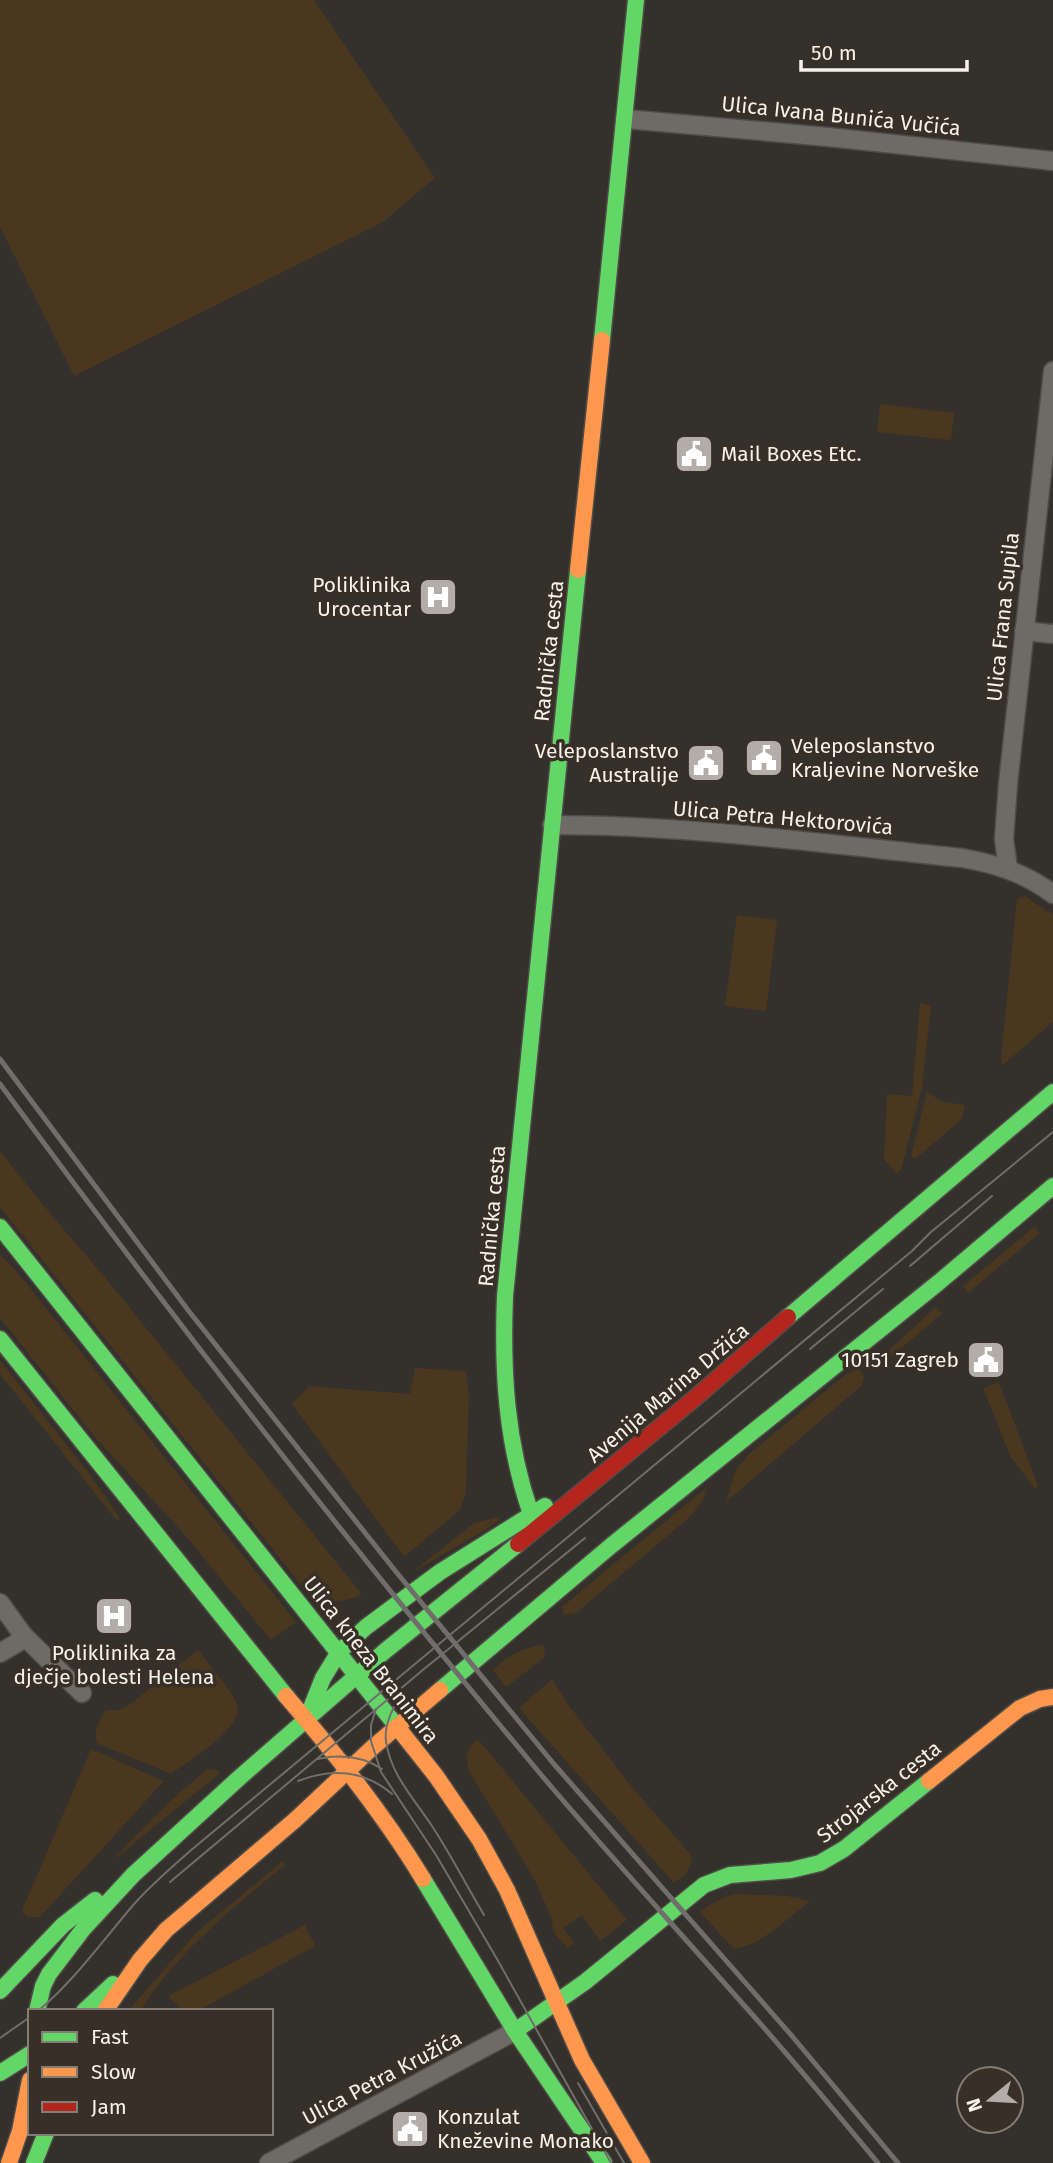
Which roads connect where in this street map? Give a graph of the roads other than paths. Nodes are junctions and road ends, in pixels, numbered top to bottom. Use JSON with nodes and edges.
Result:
{"nodes":[{"id":1,"x":636,"y":0,"type":"edge"},
{"id":2,"x":625,"y":119,"type":"junction"},
{"id":3,"x":1053,"y":161,"type":"edge"},
{"id":4,"x":1053,"y":371,"type":"edge"},
{"id":5,"x":1024,"y":631,"type":"junction"},
{"id":6,"x":1053,"y":635,"type":"edge"},
{"id":7,"x":552,"y":825,"type":"junction"},
{"id":8,"x":1008,"y":868,"type":"junction"},
{"id":9,"x":1053,"y":894,"type":"edge"},
{"id":10,"x":1053,"y":1092,"type":"edge"},
{"id":11,"x":1053,"y":1186,"type":"edge"},
{"id":12,"x":0,"y":1227,"type":"edge"},
{"id":13,"x":0,"y":1339,"type":"edge"},
{"id":14,"x":596,"y":1481,"type":"junction"},
{"id":15,"x":531,"y":1514,"type":"junction"},
{"id":16,"x":0,"y":1603,"type":"edge"},
{"id":17,"x":23,"y":1635,"type":"junction"},
{"id":18,"x":339,"y":1652,"type":"junction"},
{"id":19,"x":0,"y":1653,"type":"edge"},
{"id":20,"x":357,"y":1675,"type":"junction"},
{"id":21,"x":82,"y":1693,"type":"dead end"},
{"id":22,"x":1053,"y":1697,"type":"edge"},
{"id":23,"x":306,"y":1720,"type":"junction"},
{"id":24,"x":397,"y":1726,"type":"junction"},
{"id":25,"x":348,"y":1770,"type":"junction"},
{"id":26,"x":133,"y":1875,"type":"junction"},
{"id":27,"x":139,"y":1960,"type":"junction"},
{"id":28,"x":0,"y":1991,"type":"edge"},
{"id":29,"x":556,"y":2003,"type":"junction"},
{"id":30,"x":37,"y":2009,"type":"edge"},
{"id":31,"x":86,"y":2009,"type":"edge"},
{"id":32,"x":106,"y":2009,"type":"edge"},
{"id":33,"x":515,"y":2031,"type":"junction"},
{"id":34,"x":28,"y":2055,"type":"edge"},
{"id":35,"x":0,"y":2073,"type":"edge"},
{"id":36,"x":28,"y":2090,"type":"edge"},
{"id":37,"x":45,"y":2135,"type":"edge"},
{"id":38,"x":9,"y":2163,"type":"edge"},
{"id":39,"x":34,"y":2163,"type":"edge"},
{"id":40,"x":269,"y":2163,"type":"edge"},
{"id":41,"x":604,"y":2163,"type":"edge"},
{"id":42,"x":642,"y":2163,"type":"edge"}],
"edges":[{"from":1,"to":2,"type":"main road","name":"Radnička cesta"},
{"from":2,"to":3,"type":"street","name":"Ulica Ivana Bunića Vučića"},
{"from":2,"to":7,"type":"main road","name":"Radnička cesta"},
{"from":4,"to":5,"type":"street","name":"Ulica Frana Supila"},
{"from":5,"to":6,"type":"street"},
{"from":5,"to":8,"type":"street","name":"Ulica Frana Supila"},
{"from":7,"to":8,"type":"street","name":"Ulica Petra Hektorovića"},
{"from":7,"to":15,"type":"main road","name":"Radnička cesta"},
{"from":8,"to":9,"type":"street","name":"Ulica Petra Hektorovića"},
{"from":10,"to":14,"type":"main road","name":"Avenija Marina Držića"},
{"from":11,"to":24,"type":"main road"},
{"from":12,"to":18,"type":"main road","name":"Ulica kneza Branimira"},
{"from":13,"to":23,"type":"main road"},
{"from":14,"to":15,"type":"main road"},
{"from":14,"to":20,"type":"main road","name":"Avenija Marina Držića"},
{"from":15,"to":18,"type":"main road"},
{"from":16,"to":17,"type":"street"},
{"from":17,"to":19,"type":"street"},
{"from":17,"to":21,"type":"street"},
{"from":18,"to":20,"type":"main road","name":"Ulica kneza Branimira"},
{"from":18,"to":23,"type":"main road"},
{"from":20,"to":23,"type":"main road","name":"Avenija Marina Držića"},
{"from":20,"to":24,"type":"main road","name":"Ulica kneza Branimira"},
{"from":22,"to":29,"type":"main road","name":"Strojarska cesta"},
{"from":23,"to":25,"type":"main road"},
{"from":23,"to":26,"type":"main road","name":"Avenija Marina Držića"},
{"from":24,"to":25,"type":"main road"},
{"from":24,"to":29,"type":"main road","name":"Ulica kneza Branimira"},
{"from":25,"to":27,"type":"main road"},
{"from":25,"to":33,"type":"main road"},
{"from":26,"to":28,"type":"main road"},
{"from":26,"to":30,"type":"main road"},
{"from":27,"to":31,"type":"main road"},
{"from":27,"to":32,"type":"main road"},
{"from":29,"to":33,"type":"main road","name":"Strojarska cesta"},
{"from":29,"to":42,"type":"main road","name":"Ulica kneza Branimira"},
{"from":33,"to":40,"type":"street","name":"Ulica Petra Kružića"},
{"from":33,"to":41,"type":"main road"},
{"from":34,"to":35,"type":"main road"},
{"from":36,"to":38,"type":"main road"},
{"from":37,"to":39,"type":"main road"}]}
